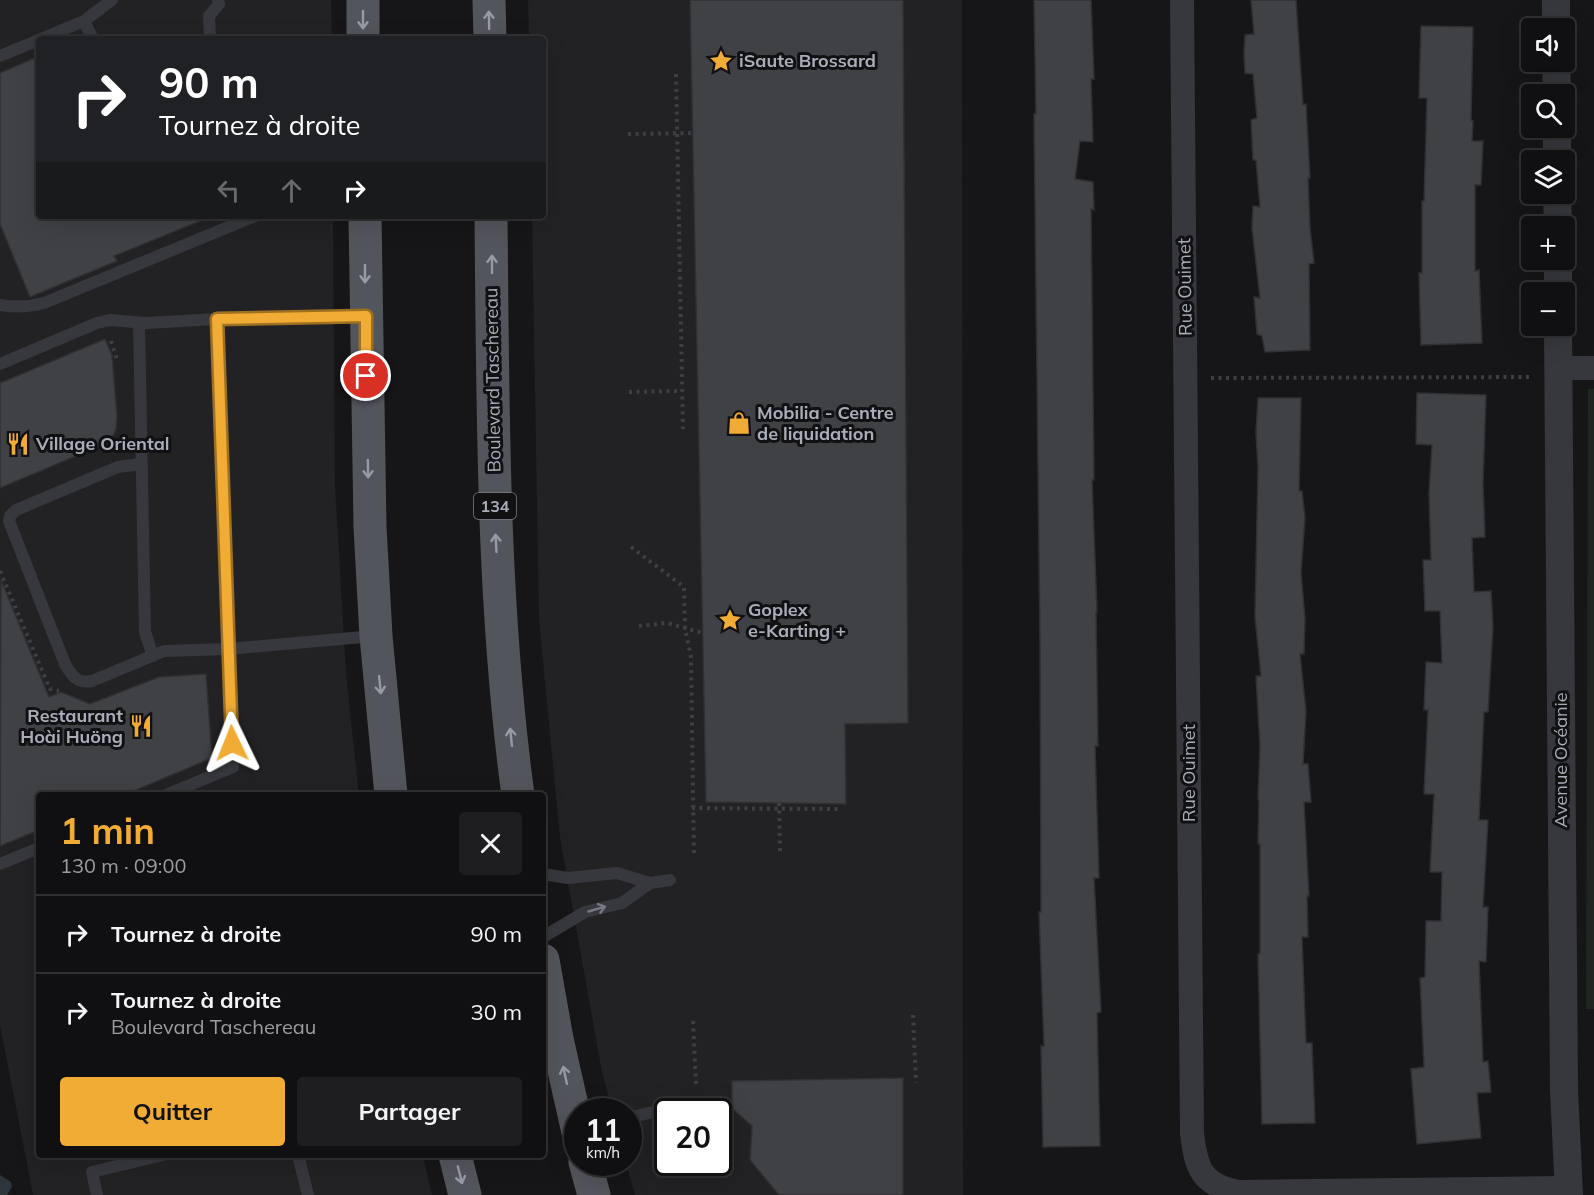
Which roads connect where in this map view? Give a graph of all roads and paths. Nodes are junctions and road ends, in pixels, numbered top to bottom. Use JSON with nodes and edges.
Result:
{"nodes":[{"id":1,"x":112,"y":0,"type":"edge"},
{"id":2,"x":218,"y":0,"type":"edge"},
{"id":3,"x":363,"y":0,"type":"edge"},
{"id":4,"x":489,"y":0,"type":"edge"},
{"id":5,"x":1182,"y":0,"type":"edge"},
{"id":6,"x":1556,"y":0,"type":"edge"},
{"id":7,"x":1556,"y":18,"type":"edge"},
{"id":8,"x":84,"y":21,"type":"junction"},
{"id":9,"x":47,"y":36,"type":"edge"},
{"id":10,"x":92,"y":36,"type":"edge"},
{"id":11,"x":210,"y":36,"type":"edge"},
{"id":12,"x":363,"y":36,"type":"edge"},
{"id":13,"x":490,"y":36,"type":"edge"},
{"id":14,"x":36,"y":41,"type":"edge"},
{"id":15,"x":0,"y":56,"type":"edge"},
{"id":16,"x":676,"y":74,"type":"dead end"},
{"id":17,"x":678,"y":133,"type":"junction"},
{"id":18,"x":693,"y":133,"type":"dead end"},
{"id":19,"x":628,"y":134,"type":"dead end"},
{"id":20,"x":248,"y":219,"type":"edge"},
{"id":21,"x":365,"y":219,"type":"edge"},
{"id":22,"x":491,"y":219,"type":"edge"},
{"id":23,"x":0,"y":305,"type":"edge"},
{"id":24,"x":366,"y":316,"type":"junction"},
{"id":25,"x":217,"y":319,"type":"junction"},
{"id":26,"x":139,"y":323,"type":"junction"},
{"id":27,"x":109,"y":335,"type":"dead end"},
{"id":28,"x":1558,"y":336,"type":"edge"},
{"id":29,"x":0,"y":364,"type":"edge"},
{"id":30,"x":1558,"y":368,"type":"junction"},
{"id":31,"x":1594,"y":368,"type":"edge"},
{"id":32,"x":117,"y":370,"type":"dead end"},
{"id":33,"x":1531,"y":377,"type":"dead end"},
{"id":34,"x":1207,"y":378,"type":"dead end"},
{"id":35,"x":682,"y":391,"type":"junction"},
{"id":36,"x":629,"y":393,"type":"dead end"},
{"id":37,"x":683,"y":429,"type":"dead end"},
{"id":38,"x":141,"y":464,"type":"junction"},
{"id":39,"x":631,"y":547,"type":"dead end"},
{"id":40,"x":639,"y":626,"type":"dead end"},
{"id":41,"x":685,"y":628,"type":"junction"},
{"id":42,"x":703,"y":633,"type":"dead end"},
{"id":43,"x":376,"y":636,"type":"junction"},
{"id":44,"x":228,"y":649,"type":"junction"},
{"id":45,"x":153,"y":656,"type":"junction"},
{"id":46,"x":173,"y":792,"type":"edge"},
{"id":47,"x":391,"y":792,"type":"edge"},
{"id":48,"x":518,"y":792,"type":"edge"},
{"id":49,"x":779,"y":805,"type":"junction"},
{"id":50,"x":692,"y":808,"type":"junction"},
{"id":51,"x":842,"y":809,"type":"dead end"},
{"id":52,"x":36,"y":849,"type":"edge"},
{"id":53,"x":780,"y":853,"type":"dead end"},
{"id":54,"x":693,"y":856,"type":"dead end"},
{"id":55,"x":0,"y":864,"type":"edge"},
{"id":56,"x":546,"y":874,"type":"edge"},
{"id":57,"x":670,"y":880,"type":"dead end"},
{"id":58,"x":650,"y":884,"type":"junction"},
{"id":59,"x":546,"y":935,"type":"edge"},
{"id":60,"x":546,"y":977,"type":"edge"},
{"id":61,"x":913,"y":1016,"type":"dead end"},
{"id":62,"x":693,"y":1021,"type":"dead end"},
{"id":63,"x":916,"y":1083,"type":"dead end"},
{"id":64,"x":570,"y":1098,"type":"edge"},
{"id":65,"x":697,"y":1098,"type":"edge"},
{"id":66,"x":150,"y":1158,"type":"edge"},
{"id":67,"x":299,"y":1158,"type":"edge"},
{"id":68,"x":456,"y":1158,"type":"edge"},
{"id":69,"x":589,"y":1176,"type":"edge"},
{"id":70,"x":1568,"y":1192,"type":"edge"},
{"id":71,"x":97,"y":1195,"type":"edge"},
{"id":72,"x":308,"y":1195,"type":"edge"},
{"id":73,"x":465,"y":1195,"type":"edge"},
{"id":74,"x":594,"y":1195,"type":"edge"}],
"edges":[{"from":1,"to":8,"type":"lane"},
{"from":2,"to":11,"type":"lane"},
{"from":3,"to":12,"type":"main road","one_way":true},
{"from":13,"to":4,"type":"main road","one_way":true},
{"from":5,"to":70,"type":"street","name":"Rue Ouimet"},
{"from":6,"to":7,"type":"street"},
{"from":8,"to":9,"type":"lane"},
{"from":8,"to":10,"type":"lane"},
{"from":14,"to":15,"type":"lane"},
{"from":16,"to":17,"type":"path"},
{"from":17,"to":18,"type":"path"},
{"from":17,"to":19,"type":"path"},
{"from":17,"to":35,"type":"path"},
{"from":20,"to":23,"type":"lane"},
{"from":21,"to":24,"type":"main road","one_way":true},
{"from":48,"to":22,"type":"main road","name":"Boulevard Taschereau","number":"134","one_way":true},
{"from":24,"to":25,"type":"lane"},
{"from":24,"to":43,"type":"main road","one_way":true},
{"from":25,"to":26,"type":"lane"},
{"from":25,"to":44,"type":"lane"},
{"from":26,"to":29,"type":"lane"},
{"from":26,"to":38,"type":"lane"},
{"from":27,"to":32,"type":"path"},
{"from":28,"to":30,"type":"street","name":"Avenue Océanie"},
{"from":30,"to":31,"type":"street"},
{"from":30,"to":70,"type":"street","name":"Avenue Océanie"},
{"from":33,"to":34,"type":"path"},
{"from":35,"to":36,"type":"path"},
{"from":35,"to":37,"type":"path"},
{"from":38,"to":45,"type":"lane"},
{"from":38,"to":45,"type":"lane"},
{"from":39,"to":41,"type":"path"},
{"from":40,"to":41,"type":"path"},
{"from":41,"to":42,"type":"path"},
{"from":41,"to":50,"type":"path"},
{"from":43,"to":44,"type":"lane"},
{"from":43,"to":47,"type":"main road","one_way":true},
{"from":44,"to":45,"type":"lane"},
{"from":44,"to":46,"type":"lane"},
{"from":49,"to":50,"type":"path"},
{"from":49,"to":51,"type":"path"},
{"from":49,"to":53,"type":"path"},
{"from":50,"to":54,"type":"path"},
{"from":52,"to":55,"type":"lane"},
{"from":56,"to":58,"type":"lane"},
{"from":57,"to":58,"type":"lane"},
{"from":59,"to":58,"type":"lane","one_way":true},
{"from":64,"to":60,"type":"main road","one_way":true},
{"from":61,"to":63,"type":"path"},
{"from":62,"to":65,"type":"path"},
{"from":66,"to":71,"type":"lane"},
{"from":67,"to":72,"type":"lane"},
{"from":68,"to":73,"type":"main road","one_way":true},
{"from":69,"to":74,"type":"main road"}]}
